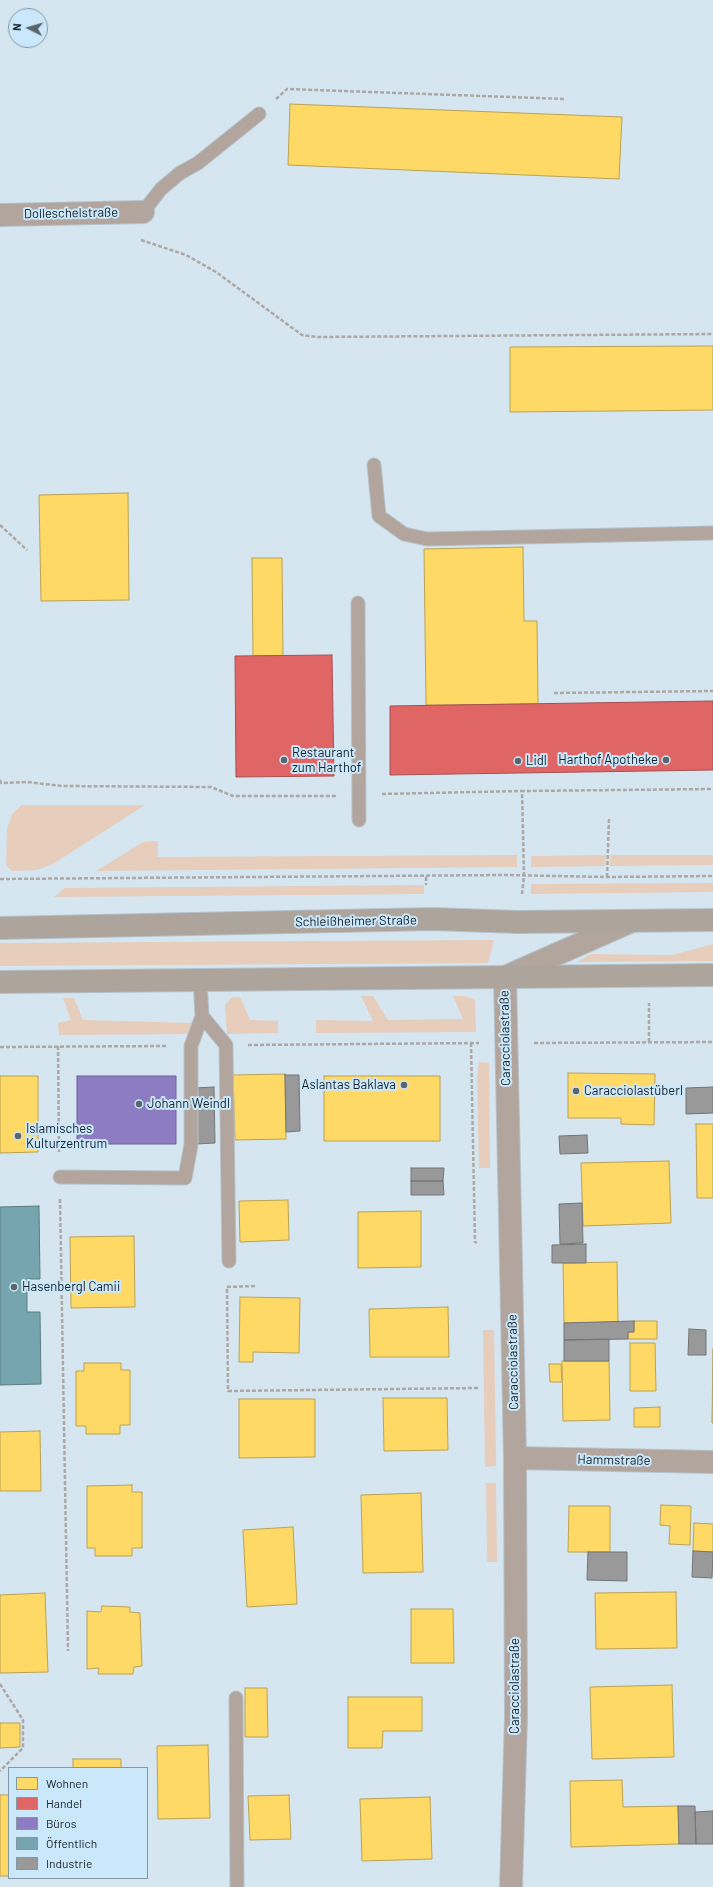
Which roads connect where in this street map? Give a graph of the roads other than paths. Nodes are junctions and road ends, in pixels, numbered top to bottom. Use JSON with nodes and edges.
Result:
{"nodes":[{"id":1,"x":259,"y":114,"type":"road end"},
{"id":2,"x":143,"y":212,"type":"joint"},
{"id":3,"x":0,"y":215,"type":"edge"},
{"id":4,"x":374,"y":465,"type":"dead end"},
{"id":5,"x":713,"y":533,"type":"edge"},
{"id":6,"x":358,"y":603,"type":"dead end"},
{"id":7,"x":360,"y":820,"type":"dead end"},
{"id":8,"x":713,"y":920,"type":"edge"},
{"id":9,"x":632,"y":921,"type":"junction"},
{"id":10,"x":0,"y":928,"type":"edge"},
{"id":11,"x":713,"y":975,"type":"edge"},
{"id":12,"x":505,"y":977,"type":"junction"},
{"id":13,"x":200,"y":979,"type":"junction"},
{"id":14,"x":0,"y":982,"type":"edge"},
{"id":15,"x":202,"y":1016,"type":"junction"},
{"id":16,"x":60,"y":1176,"type":"road end"},
{"id":17,"x":229,"y":1261,"type":"dead end"},
{"id":18,"x":515,"y":1458,"type":"junction"},
{"id":19,"x":713,"y":1462,"type":"edge"},
{"id":20,"x":236,"y":1698,"type":"dead end"},
{"id":21,"x":237,"y":1887,"type":"edge"},
{"id":22,"x":511,"y":1887,"type":"edge"}],
"edges":[{"from":1,"to":2,"type":"lane"},
{"from":2,"to":3,"type":"street","name":"Dolleschelstraße"},
{"from":4,"to":5,"type":"lane"},
{"from":6,"to":7,"type":"lane"},
{"from":8,"to":9,"type":"main road","name":"Schleißheimer Straße"},
{"from":9,"to":10,"type":"main road","name":"Schleißheimer Straße"},
{"from":9,"to":12,"type":"street","name":"Caracciolastraße"},
{"from":11,"to":12,"type":"main road"},
{"from":12,"to":13,"type":"main road"},
{"from":12,"to":18,"type":"street","name":"Caracciolastraße"},
{"from":13,"to":14,"type":"main road"},
{"from":13,"to":15,"type":"lane"},
{"from":15,"to":16,"type":"lane"},
{"from":15,"to":17,"type":"lane"},
{"from":18,"to":19,"type":"street","name":"Hammstraße"},
{"from":18,"to":22,"type":"street","name":"Caracciolastraße"},
{"from":20,"to":21,"type":"lane"}]}
